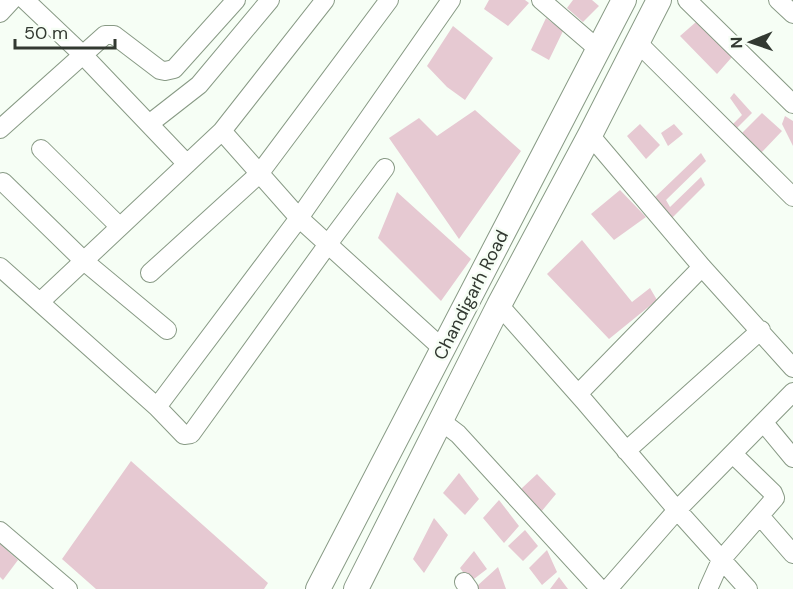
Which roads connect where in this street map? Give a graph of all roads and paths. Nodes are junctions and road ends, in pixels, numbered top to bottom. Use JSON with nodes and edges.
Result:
{"nodes":[{"id":1,"x":12,"y":0,"type":"edge"},
{"id":2,"x":25,"y":0,"type":"edge"},
{"id":3,"x":236,"y":0,"type":"edge"},
{"id":4,"x":270,"y":0,"type":"edge"},
{"id":5,"x":325,"y":0,"type":"edge"},
{"id":6,"x":389,"y":0,"type":"edge"},
{"id":7,"x":451,"y":0,"type":"edge"},
{"id":8,"x":541,"y":0,"type":"edge"},
{"id":9,"x":624,"y":0,"type":"edge"},
{"id":10,"x":659,"y":0,"type":"edge"},
{"id":11,"x":687,"y":0,"type":"edge"},
{"id":12,"x":778,"y":0,"type":"edge"},
{"id":13,"x":0,"y":13,"type":"edge"},
{"id":14,"x":793,"y":14,"type":"edge"},
{"id":15,"x":638,"y":43,"type":"junction"},
{"id":16,"x":598,"y":49,"type":"junction"},
{"id":17,"x":83,"y":55,"type":"junction"},
{"id":18,"x":793,"y":104,"type":"edge"},
{"id":19,"x":149,"y":124,"type":"junction"},
{"id":20,"x":0,"y":129,"type":"edge"},
{"id":21,"x":222,"y":131,"type":"junction"},
{"id":22,"x":590,"y":135,"type":"junction"},
{"id":23,"x":41,"y":149,"type":"dead end"},
{"id":24,"x":187,"y":164,"type":"junction"},
{"id":25,"x":385,"y":168,"type":"dead end"},
{"id":26,"x":259,"y":174,"type":"junction"},
{"id":27,"x":3,"y":182,"type":"dead end"},
{"id":28,"x":793,"y":196,"type":"edge"},
{"id":29,"x":299,"y":218,"type":"junction"},
{"id":30,"x":120,"y":227,"type":"junction"},
{"id":31,"x":328,"y":244,"type":"junction"},
{"id":32,"x":84,"y":261,"type":"junction"},
{"id":33,"x":0,"y":267,"type":"edge"},
{"id":34,"x":702,"y":267,"type":"junction"},
{"id":35,"x":150,"y":273,"type":"dead end"},
{"id":36,"x":40,"y":302,"type":"junction"},
{"id":37,"x":499,"y":305,"type":"junction"},
{"id":38,"x":167,"y":330,"type":"dead end"},
{"id":39,"x":761,"y":330,"type":"junction"},
{"id":40,"x":443,"y":349,"type":"junction"},
{"id":41,"x":789,"y":354,"type":"edge"},
{"id":42,"x":793,"y":392,"type":"edge"},
{"id":43,"x":578,"y":394,"type":"junction"},
{"id":44,"x":157,"y":407,"type":"junction"},
{"id":45,"x":441,"y":421,"type":"junction"},
{"id":46,"x":764,"y":423,"type":"junction"},
{"id":47,"x":626,"y":451,"type":"junction"},
{"id":48,"x":733,"y":454,"type":"junction"},
{"id":49,"x":793,"y":458,"type":"edge"},
{"id":50,"x":677,"y":510,"type":"junction"},
{"id":51,"x":760,"y":516,"type":"junction"},
{"id":52,"x":0,"y":531,"type":"edge"},
{"id":53,"x":793,"y":554,"type":"edge"},
{"id":54,"x":721,"y":560,"type":"junction"},
{"id":55,"x":68,"y":589,"type":"edge"},
{"id":56,"x":318,"y":589,"type":"edge"},
{"id":57,"x":356,"y":589,"type":"edge"},
{"id":58,"x":600,"y":589,"type":"edge"},
{"id":59,"x":608,"y":589,"type":"edge"},
{"id":60,"x":708,"y":589,"type":"edge"},
{"id":61,"x":748,"y":589,"type":"edge"}],
"edges":[{"from":1,"to":13,"type":"street"},
{"from":2,"to":17,"type":"street"},
{"from":3,"to":17,"type":"street"},
{"from":4,"to":19,"type":"street"},
{"from":5,"to":21,"type":"street"},
{"from":6,"to":26,"type":"street"},
{"from":7,"to":29,"type":"street"},
{"from":8,"to":16,"type":"street"},
{"from":9,"to":16,"type":"main road","name":"Chandigarh Road"},
{"from":10,"to":15,"type":"main road","name":"Chandigarh Road"},
{"from":11,"to":18,"type":"street"},
{"from":12,"to":14,"type":"street"},
{"from":15,"to":22,"type":"main road","name":"Chandigarh Road"},
{"from":15,"to":28,"type":"street"},
{"from":16,"to":40,"type":"main road","name":"Chandigarh Road"},
{"from":17,"to":19,"type":"street"},
{"from":17,"to":20,"type":"street"},
{"from":19,"to":24,"type":"street"},
{"from":21,"to":24,"type":"street"},
{"from":21,"to":26,"type":"street"},
{"from":22,"to":34,"type":"street"},
{"from":22,"to":37,"type":"main road","name":"Chandigarh Road"},
{"from":23,"to":30,"type":"street"},
{"from":24,"to":30,"type":"street"},
{"from":25,"to":31,"type":"street"},
{"from":26,"to":29,"type":"street"},
{"from":26,"to":35,"type":"street"},
{"from":27,"to":32,"type":"street"},
{"from":29,"to":31,"type":"street"},
{"from":29,"to":44,"type":"street"},
{"from":30,"to":32,"type":"street"},
{"from":31,"to":40,"type":"street"},
{"from":31,"to":44,"type":"street"},
{"from":32,"to":36,"type":"street"},
{"from":32,"to":38,"type":"street"},
{"from":33,"to":36,"type":"street"},
{"from":34,"to":39,"type":"street"},
{"from":34,"to":43,"type":"street"},
{"from":36,"to":44,"type":"street"},
{"from":37,"to":43,"type":"street"},
{"from":37,"to":45,"type":"main road","name":"Chandigarh Road"},
{"from":39,"to":41,"type":"street"},
{"from":39,"to":47,"type":"street"},
{"from":40,"to":56,"type":"main road","name":"Chandigarh Road"},
{"from":42,"to":46,"type":"street"},
{"from":43,"to":47,"type":"street"},
{"from":45,"to":57,"type":"main road","name":"Chandigarh Road"},
{"from":45,"to":58,"type":"street"},
{"from":46,"to":48,"type":"street"},
{"from":46,"to":49,"type":"street"},
{"from":47,"to":50,"type":"street"},
{"from":48,"to":50,"type":"street"},
{"from":48,"to":51,"type":"street"},
{"from":50,"to":54,"type":"street"},
{"from":50,"to":59,"type":"street"},
{"from":51,"to":53,"type":"street"},
{"from":51,"to":54,"type":"street"},
{"from":52,"to":55,"type":"street"},
{"from":54,"to":60,"type":"street"},
{"from":54,"to":61,"type":"street"}]}
